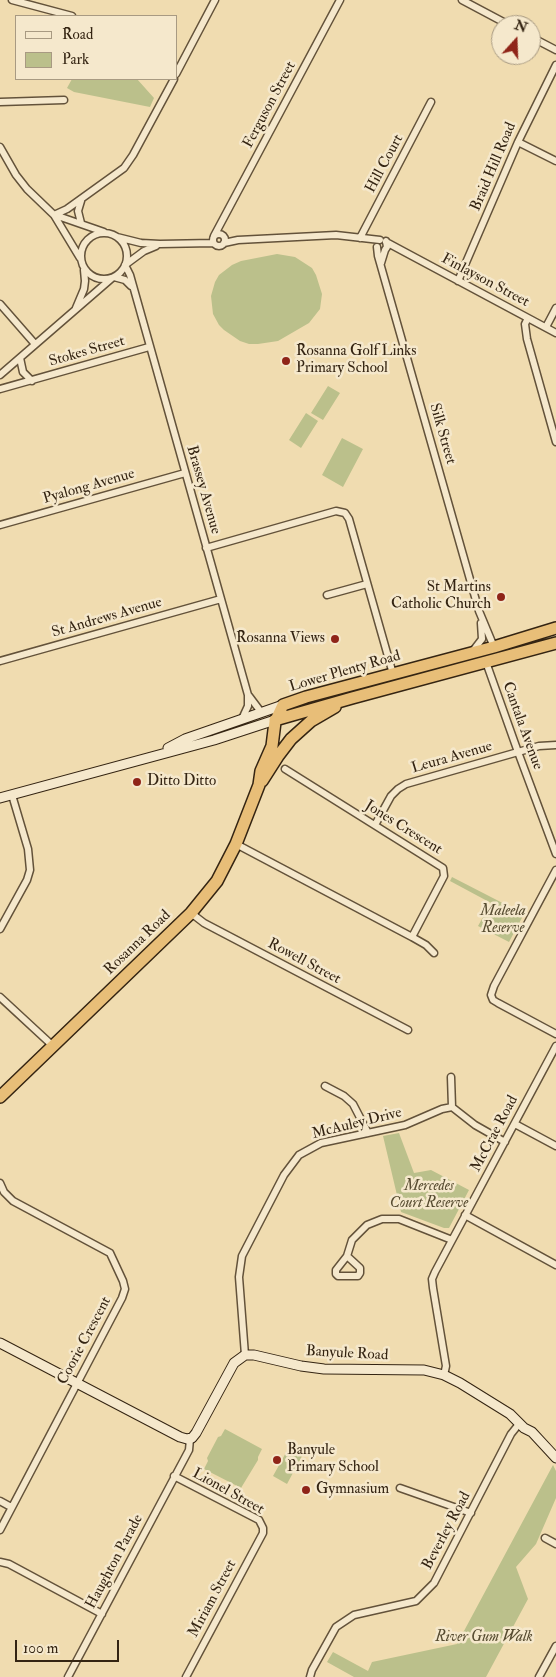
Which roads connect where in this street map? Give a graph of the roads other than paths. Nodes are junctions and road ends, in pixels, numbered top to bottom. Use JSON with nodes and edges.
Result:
{"nodes":[{"id":1,"x":12,"y":0,"type":"edge"},
{"id":2,"x":215,"y":0,"type":"edge"},
{"id":3,"x":340,"y":0,"type":"edge"},
{"id":4,"x":464,"y":0,"type":"edge"},
{"id":5,"x":68,"y":15,"type":"edge"},
{"id":6,"x":491,"y":15,"type":"edge"},
{"id":7,"x":541,"y":42,"type":"edge"},
{"id":8,"x":556,"y":50,"type":"edge"},
{"id":9,"x":556,"y":65,"type":"edge"},
{"id":10,"x":178,"y":70,"type":"edge"},
{"id":11,"x":173,"y":80,"type":"edge"},
{"id":12,"x":64,"y":100,"type":"dead end"},
{"id":13,"x":0,"y":102,"type":"edge"},
{"id":14,"x":431,"y":102,"type":"dead end"},
{"id":15,"x":518,"y":142,"type":"junction"},
{"id":16,"x":0,"y":147,"type":"edge"},
{"id":17,"x":556,"y":161,"type":"edge"},
{"id":18,"x":84,"y":198,"type":"junction"},
{"id":19,"x":54,"y":215,"type":"junction"},
{"id":20,"x":81,"y":223,"type":"junction"},
{"id":21,"x":112,"y":235,"type":"junction"},
{"id":22,"x":360,"y":238,"type":"junction"},
{"id":23,"x":218,"y":239,"type":"junction"},
{"id":24,"x":160,"y":244,"type":"junction"},
{"id":25,"x":382,"y":246,"type":"junction"},
{"id":26,"x":81,"y":261,"type":"junction"},
{"id":27,"x":125,"y":265,"type":"junction"},
{"id":28,"x":113,"y":277,"type":"junction"},
{"id":29,"x":458,"y":281,"type":"junction"},
{"id":30,"x":134,"y":292,"type":"junction"},
{"id":31,"x":0,"y":304,"type":"edge"},
{"id":32,"x":556,"y":308,"type":"edge"},
{"id":33,"x":76,"y":309,"type":"junction"},
{"id":34,"x":528,"y":318,"type":"junction"},
{"id":35,"x":546,"y":327,"type":"junction"},
{"id":36,"x":556,"y":333,"type":"edge"},
{"id":37,"x":35,"y":344,"type":"junction"},
{"id":38,"x":149,"y":348,"type":"junction"},
{"id":39,"x":20,"y":358,"type":"junction"},
{"id":40,"x":0,"y":375,"type":"edge"},
{"id":41,"x":32,"y":381,"type":"junction"},
{"id":42,"x":0,"y":389,"type":"edge"},
{"id":43,"x":556,"y":442,"type":"edge"},
{"id":44,"x":185,"y":473,"type":"junction"},
{"id":45,"x":0,"y":526,"type":"edge"},
{"id":46,"x":206,"y":548,"type":"junction"},
{"id":47,"x":367,"y":584,"type":"junction"},
{"id":48,"x":327,"y":596,"type":"dead end"},
{"id":49,"x":221,"y":599,"type":"junction"},
{"id":50,"x":479,"y":612,"type":"junction"},
{"id":51,"x":556,"y":628,"type":"edge"},
{"id":52,"x":556,"y":643,"type":"edge"},
{"id":53,"x":494,"y":647,"type":"junction"},
{"id":54,"x":471,"y":653,"type":"junction"},
{"id":55,"x":0,"y":661,"type":"edge"},
{"id":56,"x":486,"y":662,"type":"junction"},
{"id":57,"x":394,"y":674,"type":"junction"},
{"id":58,"x":248,"y":695,"type":"junction"},
{"id":59,"x":306,"y":697,"type":"junction"},
{"id":60,"x":352,"y":698,"type":"junction"},
{"id":61,"x":284,"y":705,"type":"junction"},
{"id":62,"x":319,"y":707,"type":"junction"},
{"id":63,"x":261,"y":712,"type":"junction"},
{"id":64,"x":290,"y":716,"type":"junction"},
{"id":65,"x":242,"y":719,"type":"junction"},
{"id":66,"x":275,"y":720,"type":"junction"},
{"id":67,"x":292,"y":739,"type":"junction"},
{"id":68,"x":556,"y":745,"type":"edge"},
{"id":69,"x":518,"y":752,"type":"junction"},
{"id":70,"x":147,"y":757,"type":"junction"},
{"id":71,"x":285,"y":769,"type":"dead end"},
{"id":72,"x":259,"y":785,"type":"junction"},
{"id":73,"x":12,"y":795,"type":"junction"},
{"id":74,"x":0,"y":798,"type":"edge"},
{"id":75,"x":375,"y":824,"type":"junction"},
{"id":76,"x":236,"y":844,"type":"junction"},
{"id":77,"x":556,"y":854,"type":"edge"},
{"id":78,"x":556,"y":870,"type":"edge"},
{"id":79,"x":191,"y":913,"type":"junction"},
{"id":80,"x":0,"y":930,"type":"edge"},
{"id":81,"x":412,"y":937,"type":"junction"},
{"id":82,"x":434,"y":953,"type":"dead end"},
{"id":83,"x":0,"y":997,"type":"edge"},
{"id":84,"x":408,"y":1030,"type":"dead end"},
{"id":85,"x":556,"y":1034,"type":"edge"},
{"id":86,"x":53,"y":1046,"type":"junction"},
{"id":87,"x":556,"y":1046,"type":"edge"},
{"id":88,"x":451,"y":1077,"type":"dead end"},
{"id":89,"x":325,"y":1086,"type":"dead end"},
{"id":90,"x":0,"y":1097,"type":"edge"},
{"id":91,"x":452,"y":1107,"type":"junction"},
{"id":92,"x":514,"y":1124,"type":"junction"},
{"id":93,"x":368,"y":1133,"type":"junction"},
{"id":94,"x":505,"y":1142,"type":"junction"},
{"id":95,"x":556,"y":1146,"type":"edge"},
{"id":96,"x":0,"y":1183,"type":"edge"},
{"id":97,"x":465,"y":1216,"type":"junction"},
{"id":98,"x":452,"y":1240,"type":"junction"},
{"id":99,"x":347,"y":1256,"type":"dead end"},
{"id":100,"x":556,"y":1265,"type":"edge"},
{"id":101,"x":0,"y":1343,"type":"edge"},
{"id":102,"x":246,"y":1355,"type":"junction"},
{"id":103,"x":444,"y":1375,"type":"junction"},
{"id":104,"x":77,"y":1383,"type":"junction"},
{"id":105,"x":520,"y":1424,"type":"junction"},
{"id":106,"x":187,"y":1439,"type":"junction"},
{"id":107,"x":556,"y":1458,"type":"edge"},
{"id":108,"x":174,"y":1476,"type":"junction"},
{"id":109,"x":400,"y":1488,"type":"dead end"},
{"id":110,"x":0,"y":1501,"type":"edge"},
{"id":111,"x":11,"y":1507,"type":"junction"},
{"id":112,"x":471,"y":1513,"type":"junction"},
{"id":113,"x":0,"y":1530,"type":"edge"},
{"id":114,"x":262,"y":1533,"type":"joint"},
{"id":115,"x":545,"y":1538,"type":"dead end"},
{"id":116,"x":556,"y":1544,"type":"edge"},
{"id":117,"x":0,"y":1562,"type":"edge"},
{"id":118,"x":102,"y":1614,"type":"junction"},
{"id":119,"x":556,"y":1646,"type":"edge"},
{"id":120,"x":68,"y":1677,"type":"edge"},
{"id":121,"x":186,"y":1677,"type":"edge"},
{"id":122,"x":310,"y":1677,"type":"edge"},
{"id":123,"x":538,"y":1677,"type":"edge"}],
"edges":[{"from":1,"to":5,"type":"street"},
{"from":2,"to":10,"type":"street"},
{"from":3,"to":23,"type":"street","name":"Ferguson Street"},
{"from":4,"to":6,"type":"street"},
{"from":7,"to":8,"type":"street"},
{"from":9,"to":15,"type":"street","name":"Braid Hill Road"},
{"from":11,"to":18,"type":"street"},
{"from":12,"to":13,"type":"street"},
{"from":14,"to":22,"type":"street","name":"Hill Court"},
{"from":15,"to":17,"type":"street"},
{"from":15,"to":29,"type":"street","name":"Braid Hill Road"},
{"from":16,"to":19,"type":"street"},
{"from":18,"to":19,"type":"street"},
{"from":18,"to":20,"type":"street"},
{"from":19,"to":20,"type":"street"},
{"from":19,"to":26,"type":"street"},
{"from":20,"to":21,"type":"street"},
{"from":21,"to":24,"type":"street"},
{"from":21,"to":26,"type":"street"},
{"from":21,"to":27,"type":"street"},
{"from":22,"to":23,"type":"street","name":"Finlayson Street"},
{"from":22,"to":25,"type":"street","name":"Finlayson Street"},
{"from":23,"to":24,"type":"street"},
{"from":24,"to":27,"type":"street"},
{"from":25,"to":29,"type":"street","name":"Finlayson Street"},
{"from":25,"to":50,"type":"street","name":"Silk Street"},
{"from":26,"to":28,"type":"street"},
{"from":26,"to":33,"type":"street"},
{"from":27,"to":28,"type":"street"},
{"from":27,"to":30,"type":"street","name":"Brassey Avenue"},
{"from":28,"to":30,"type":"street"},
{"from":28,"to":33,"type":"street"},
{"from":29,"to":34,"type":"street","name":"Finlayson Street"},
{"from":30,"to":38,"type":"street","name":"Brassey Avenue"},
{"from":31,"to":37,"type":"street"},
{"from":32,"to":35,"type":"street"},
{"from":33,"to":37,"type":"street"},
{"from":34,"to":35,"type":"street","name":"Finlayson Street"},
{"from":34,"to":43,"type":"street"},
{"from":35,"to":36,"type":"street","name":"Finlayson Street"},
{"from":37,"to":39,"type":"street"},
{"from":38,"to":41,"type":"street","name":"Stokes Street"},
{"from":38,"to":44,"type":"street","name":"Brassey Avenue"},
{"from":39,"to":40,"type":"street"},
{"from":39,"to":41,"type":"street","name":"Stokes Street"},
{"from":41,"to":42,"type":"street","name":"Stokes Street"},
{"from":44,"to":45,"type":"street","name":"Pyalong Avenue"},
{"from":44,"to":46,"type":"street","name":"Brassey Avenue"},
{"from":46,"to":47,"type":"street"},
{"from":46,"to":49,"type":"street","name":"Brassey Avenue"},
{"from":47,"to":48,"type":"street"},
{"from":47,"to":57,"type":"street"},
{"from":49,"to":55,"type":"street","name":"St Andrews Avenue"},
{"from":49,"to":58,"type":"street","name":"Brassey Avenue"},
{"from":50,"to":53,"type":"street","name":"Silk Street"},
{"from":50,"to":54,"type":"street","name":"Silk Street"},
{"from":51,"to":53,"type":"highway","name":"Lower Plenty Road"},
{"from":52,"to":56,"type":"highway","name":"Lower Plenty Road"},
{"from":53,"to":54,"type":"highway","name":"Lower Plenty Road"},
{"from":54,"to":57,"type":"highway","name":"Lower Plenty Road"},
{"from":56,"to":60,"type":"highway","name":"Lower Plenty Road"},
{"from":56,"to":69,"type":"street","name":"Cantala Avenue"},
{"from":57,"to":59,"type":"highway","name":"Lower Plenty Road"},
{"from":58,"to":63,"type":"street","name":"Brassey Avenue"},
{"from":58,"to":65,"type":"street","name":"Brassey Avenue"},
{"from":59,"to":61,"type":"highway","name":"Lower Plenty Road"},
{"from":59,"to":62,"type":"highway"},
{"from":60,"to":62,"type":"highway","name":"Lower Plenty Road"},
{"from":60,"to":67,"type":"highway","name":"Rosanna Road"},
{"from":61,"to":63,"type":"street","name":"Lower Plenty Road"},
{"from":61,"to":64,"type":"highway"},
{"from":61,"to":66,"type":"highway","name":"Rosanna Road"},
{"from":62,"to":64,"type":"highway","name":"Lower Plenty Road"},
{"from":63,"to":65,"type":"street","name":"Lower Plenty Road"},
{"from":64,"to":66,"type":"highway","name":"Lower Plenty Road"},
{"from":64,"to":67,"type":"highway"},
{"from":65,"to":70,"type":"street","name":"Lower Plenty Road"},
{"from":66,"to":70,"type":"street","name":"Lower Plenty Road"},
{"from":66,"to":72,"type":"highway","name":"Rosanna Road"},
{"from":67,"to":72,"type":"highway","name":"Rosanna Road"},
{"from":68,"to":69,"type":"street","name":"Leura Avenue"},
{"from":69,"to":75,"type":"street","name":"Leura Avenue"},
{"from":69,"to":77,"type":"street","name":"Cantala Avenue"},
{"from":70,"to":73,"type":"street","name":"Lower Plenty Road"},
{"from":71,"to":75,"type":"street","name":"Jones Crescent"},
{"from":72,"to":76,"type":"highway","name":"Rosanna Road"},
{"from":73,"to":74,"type":"street","name":"Lower Plenty Road"},
{"from":73,"to":80,"type":"street"},
{"from":75,"to":81,"type":"street","name":"Jones Crescent"},
{"from":76,"to":79,"type":"highway","name":"Rosanna Road"},
{"from":76,"to":81,"type":"street"},
{"from":78,"to":85,"type":"street"},
{"from":79,"to":84,"type":"street","name":"Rowell Street"},
{"from":79,"to":86,"type":"highway","name":"Rosanna Road"},
{"from":81,"to":82,"type":"street"},
{"from":83,"to":86,"type":"street"},
{"from":86,"to":90,"type":"highway","name":"Rosanna Road"},
{"from":87,"to":92,"type":"street","name":"McCrae Road"},
{"from":88,"to":91,"type":"street"},
{"from":89,"to":93,"type":"street"},
{"from":91,"to":93,"type":"street","name":"McAuley Drive"},
{"from":91,"to":94,"type":"street"},
{"from":92,"to":94,"type":"street","name":"McCrae Road"},
{"from":92,"to":95,"type":"street"},
{"from":93,"to":102,"type":"street","name":"McAuley Drive"},
{"from":94,"to":97,"type":"street","name":"McCrae Road"},
{"from":96,"to":104,"type":"street","name":"Coorie Crescent"},
{"from":97,"to":98,"type":"street","name":"McCrae Road"},
{"from":97,"to":100,"type":"street"},
{"from":98,"to":99,"type":"street"},
{"from":98,"to":103,"type":"street","name":"McCrae Road"},
{"from":101,"to":104,"type":"street"},
{"from":102,"to":103,"type":"street","name":"Banyule Road"},
{"from":102,"to":106,"type":"street"},
{"from":103,"to":105,"type":"street","name":"Banyule Road"},
{"from":104,"to":106,"type":"street"},
{"from":104,"to":111,"type":"street","name":"Coorie Crescent"},
{"from":105,"to":107,"type":"street","name":"Banyule Road"},
{"from":105,"to":112,"type":"street","name":"Beverley Road"},
{"from":106,"to":108,"type":"street","name":"Haughton Parade"},
{"from":108,"to":114,"type":"street","name":"Lionel Street"},
{"from":108,"to":118,"type":"street","name":"Haughton Parade"},
{"from":109,"to":112,"type":"street"},
{"from":110,"to":111,"type":"street"},
{"from":111,"to":113,"type":"street","name":"Coorie Crescent"},
{"from":112,"to":122,"type":"street","name":"Beverley Road"},
{"from":114,"to":121,"type":"street","name":"Miriam Street"},
{"from":115,"to":116,"type":"street"},
{"from":117,"to":118,"type":"street"},
{"from":118,"to":120,"type":"street","name":"Haughton Parade"},
{"from":119,"to":123,"type":"street"}]}
